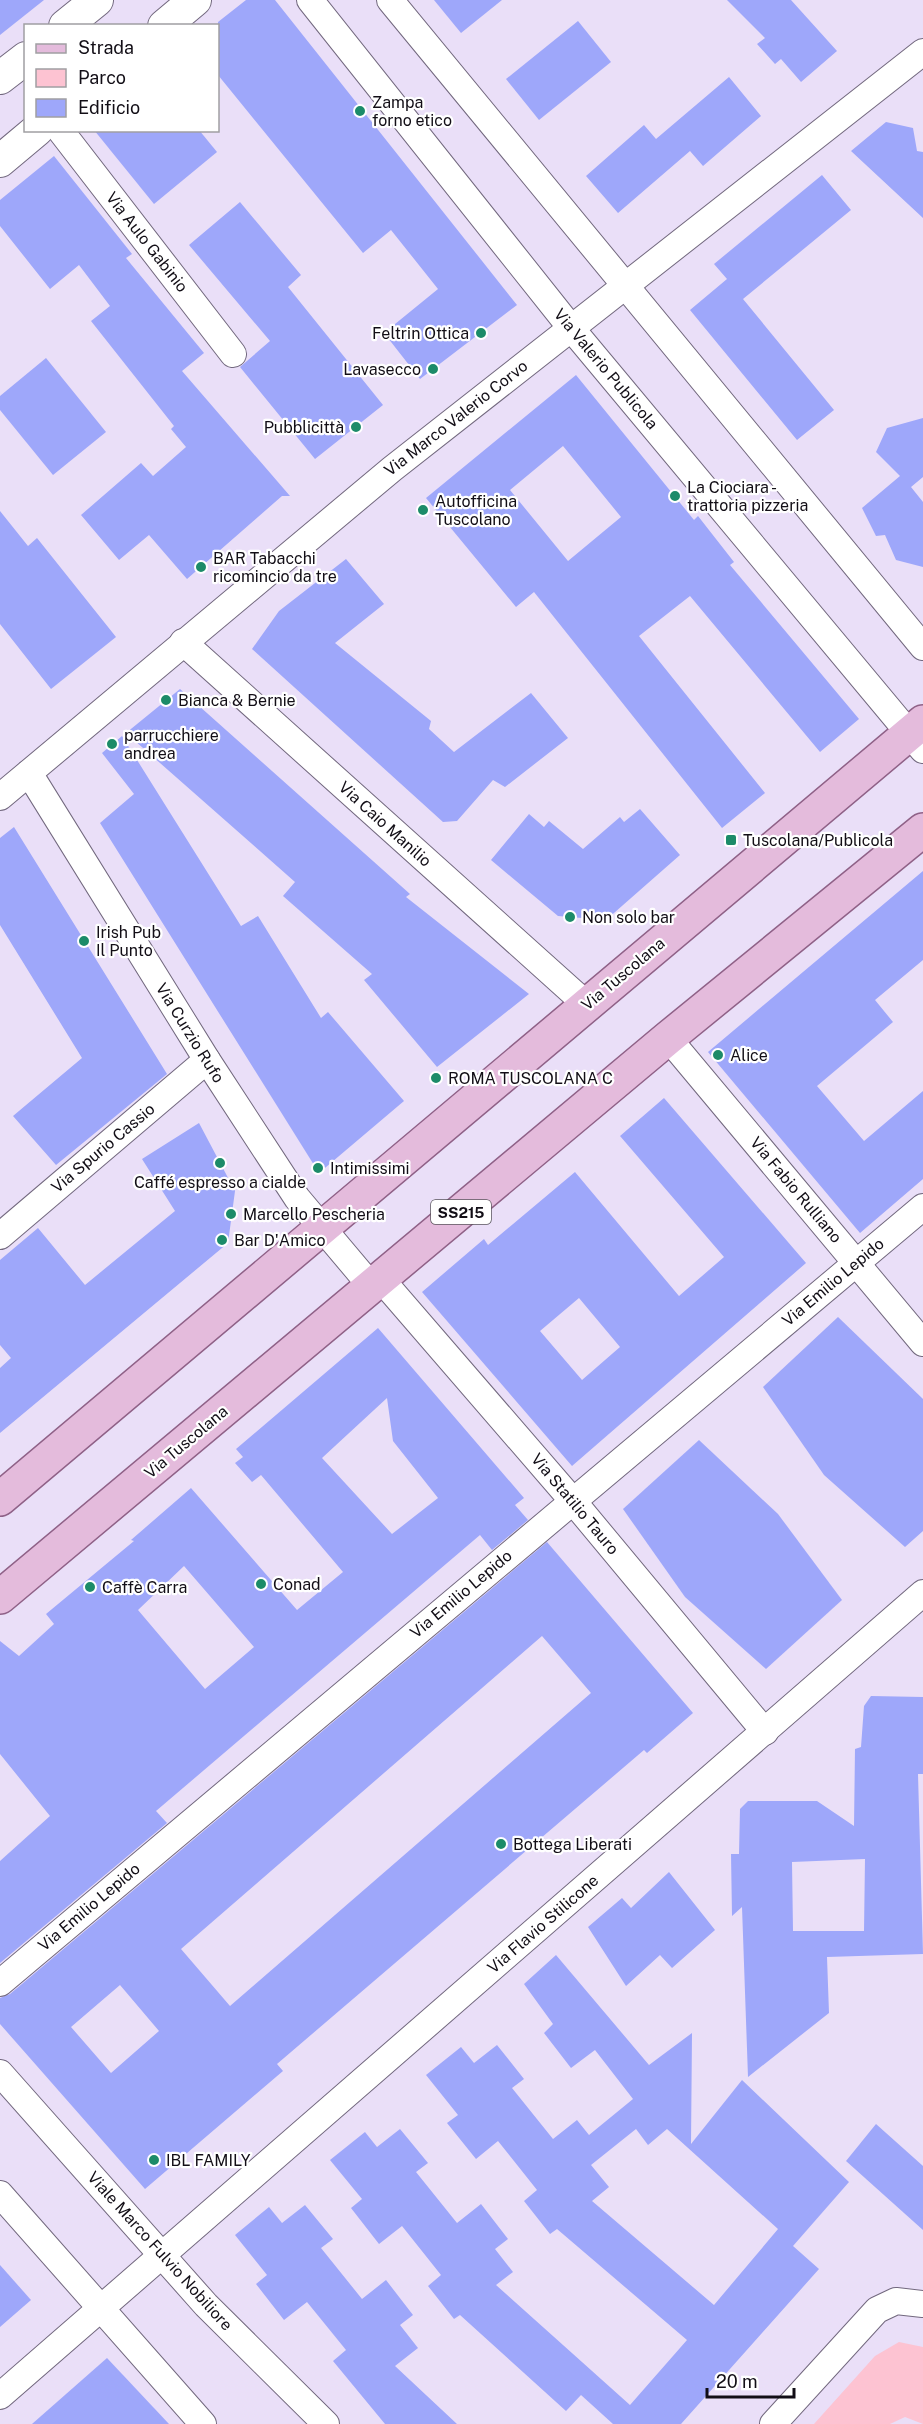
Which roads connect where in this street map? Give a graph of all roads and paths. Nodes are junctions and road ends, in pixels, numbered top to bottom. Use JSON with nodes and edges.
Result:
{"nodes":[{"id":1,"x":97,"y":0,"type":"edge"},
{"id":2,"x":195,"y":0,"type":"edge"},
{"id":3,"x":310,"y":0,"type":"edge"},
{"id":4,"x":390,"y":0,"type":"edge"},
{"id":5,"x":67,"y":24,"type":"edge"},
{"id":6,"x":166,"y":24,"type":"edge"},
{"id":7,"x":923,"y":51,"type":"edge"},
{"id":8,"x":24,"y":60,"type":"edge"},
{"id":9,"x":0,"y":78,"type":"edge"},
{"id":10,"x":35,"y":132,"type":"edge"},
{"id":11,"x":62,"y":132,"type":"edge"},
{"id":12,"x":0,"y":161,"type":"edge"},
{"id":13,"x":625,"y":285,"type":"junction"},
{"id":14,"x":571,"y":328,"type":"junction"},
{"id":15,"x":233,"y":354,"type":"dead end"},
{"id":16,"x":183,"y":642,"type":"junction"},
{"id":17,"x":923,"y":647,"type":"edge"},
{"id":18,"x":918,"y":735,"type":"edge"},
{"id":19,"x":29,"y":773,"type":"junction"},
{"id":20,"x":0,"y":797,"type":"edge"},
{"id":21,"x":923,"y":830,"type":"edge"},
{"id":22,"x":587,"y":1005,"type":"junction"},
{"id":23,"x":668,"y":1038,"type":"junction"},
{"id":24,"x":207,"y":1060,"type":"junction"},
{"id":25,"x":923,"y":1207,"type":"edge"},
{"id":26,"x":322,"y":1226,"type":"junction"},
{"id":27,"x":0,"y":1236,"type":"edge"},
{"id":28,"x":856,"y":1263,"type":"junction"},
{"id":29,"x":377,"y":1283,"type":"junction"},
{"id":30,"x":923,"y":1343,"type":"edge"},
{"id":31,"x":0,"y":1499,"type":"edge"},
{"id":32,"x":572,"y":1500,"type":"junction"},
{"id":33,"x":923,"y":1593,"type":"edge"},
{"id":34,"x":0,"y":1597,"type":"edge"},
{"id":35,"x":765,"y":1732,"type":"junction"},
{"id":36,"x":0,"y":1983,"type":"edge"},
{"id":37,"x":0,"y":2073,"type":"edge"},
{"id":38,"x":0,"y":2194,"type":"edge"},
{"id":39,"x":162,"y":2254,"type":"junction"},
{"id":40,"x":923,"y":2304,"type":"edge"},
{"id":41,"x":101,"y":2308,"type":"junction"},
{"id":42,"x":0,"y":2396,"type":"edge"},
{"id":43,"x":203,"y":2424,"type":"edge"},
{"id":44,"x":326,"y":2424,"type":"edge"},
{"id":45,"x":773,"y":2424,"type":"edge"}],
"edges":[{"from":1,"to":5,"type":"street"},
{"from":2,"to":6,"type":"street"},
{"from":3,"to":14,"type":"street","name":"Via Valerio Publicola"},
{"from":4,"to":13,"type":"street"},
{"from":7,"to":13,"type":"street","name":"Via Marco Valerio Corvo"},
{"from":8,"to":9,"type":"street"},
{"from":10,"to":12,"type":"street"},
{"from":11,"to":15,"type":"street","name":"Via Aulo Gabinio"},
{"from":13,"to":14,"type":"street","name":"Via Marco Valerio Corvo"},
{"from":13,"to":17,"type":"street"},
{"from":14,"to":16,"type":"street","name":"Via Marco Valerio Corvo"},
{"from":14,"to":18,"type":"street","name":"Via Valerio Publicola"},
{"from":16,"to":19,"type":"street","name":"Via Marco Valerio Corvo"},
{"from":16,"to":22,"type":"street","name":"Via Caio Manilio"},
{"from":18,"to":22,"type":"main road","name":"Via Tuscolana"},
{"from":19,"to":20,"type":"street","name":"Via Marco Valerio Corvo"},
{"from":19,"to":24,"type":"street","name":"Via Curzio Rufo"},
{"from":21,"to":23,"type":"main road","name":"Via Tuscolana","number":"SS215"},
{"from":22,"to":26,"type":"main road","name":"Via Tuscolana"},
{"from":23,"to":28,"type":"street","name":"Via Fabio Rulliano"},
{"from":23,"to":29,"type":"main road","name":"Via Tuscolana","number":"SS215"},
{"from":24,"to":26,"type":"street","name":"Via Curzio Rufo"},
{"from":24,"to":27,"type":"street","name":"Via Spurio Cassio"},
{"from":25,"to":28,"type":"street","name":"Via Emilio Lepido"},
{"from":26,"to":29,"type":"street"},
{"from":26,"to":31,"type":"main road","name":"Via Tuscolana"},
{"from":28,"to":30,"type":"street","name":"Via Fabio Rulliano"},
{"from":28,"to":32,"type":"street","name":"Via Emilio Lepido"},
{"from":29,"to":32,"type":"street","name":"Via Statilio Tauro"},
{"from":29,"to":34,"type":"main road","name":"Via Tuscolana","number":"SS215"},
{"from":32,"to":35,"type":"street","name":"Via Statilio Tauro"},
{"from":32,"to":36,"type":"street","name":"Via Emilio Lepido"},
{"from":33,"to":35,"type":"street","name":"Via Flavio Stilicone"},
{"from":35,"to":39,"type":"street","name":"Via Flavio Stilicone"},
{"from":37,"to":39,"type":"street","name":"Viale Marco Fulvio Nobiliore"},
{"from":38,"to":41,"type":"street"},
{"from":39,"to":41,"type":"street","name":"Via Flavio Stilicone"},
{"from":39,"to":44,"type":"street","name":"Viale Marco Fulvio Nobiliore"},
{"from":40,"to":45,"type":"street"},
{"from":41,"to":42,"type":"street","name":"Via Flavio Stilicone"},
{"from":41,"to":43,"type":"street"}]}
